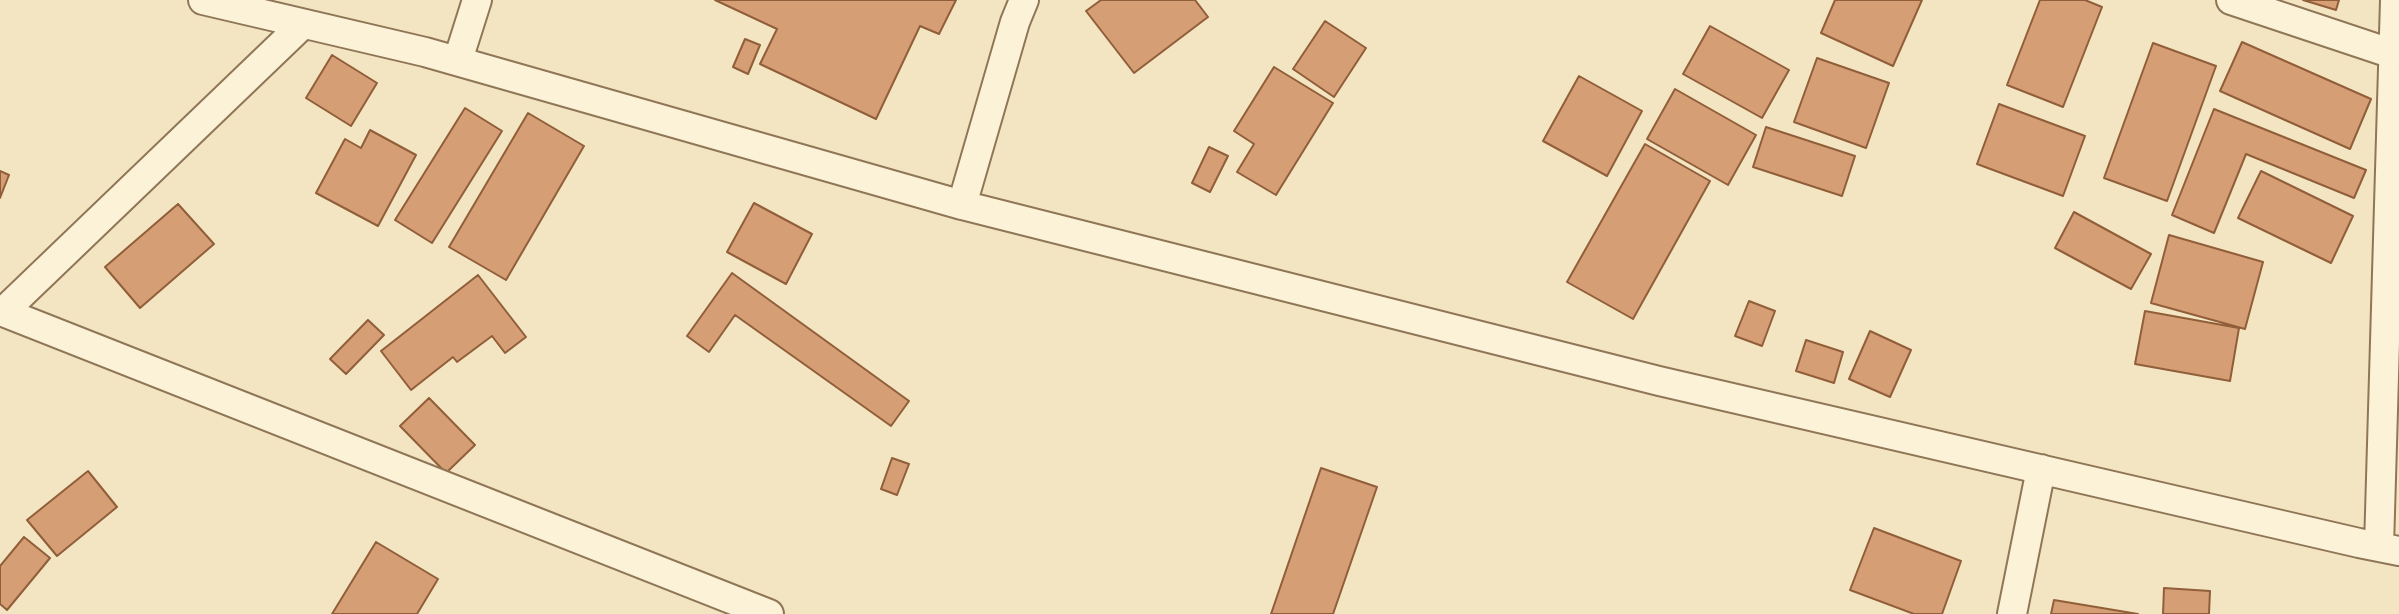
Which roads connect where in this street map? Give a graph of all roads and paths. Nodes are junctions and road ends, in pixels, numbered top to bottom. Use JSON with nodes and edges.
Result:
{"nodes":[{"id":1,"x":203,"y":0,"type":"edge"},
{"id":2,"x":477,"y":0,"type":"edge"},
{"id":3,"x":1024,"y":0,"type":"edge"},
{"id":4,"x":2231,"y":0,"type":"edge"},
{"id":5,"x":2395,"y":0,"type":"edge"},
{"id":6,"x":302,"y":24,"type":"junction"},
{"id":7,"x":2393,"y":54,"type":"junction"},
{"id":8,"x":458,"y":60,"type":"junction"},
{"id":9,"x":962,"y":205,"type":"junction"},
{"id":10,"x":2,"y":312,"type":"edge"},
{"id":11,"x":2041,"y":469,"type":"junction"},
{"id":12,"x":2389,"y":549,"type":"edge"},
{"id":13,"x":769,"y":614,"type":"edge"},
{"id":14,"x":2012,"y":614,"type":"edge"}],
"edges":[{"from":1,"to":6,"type":"street"},
{"from":2,"to":8,"type":"street"},
{"from":3,"to":9,"type":"street"},
{"from":4,"to":7,"type":"street"},
{"from":5,"to":7,"type":"street"},
{"from":6,"to":8,"type":"street"},
{"from":6,"to":10,"type":"street"},
{"from":7,"to":12,"type":"street"},
{"from":8,"to":9,"type":"street"},
{"from":9,"to":11,"type":"street"},
{"from":10,"to":13,"type":"street"},
{"from":11,"to":12,"type":"street"},
{"from":11,"to":14,"type":"street"}]}
